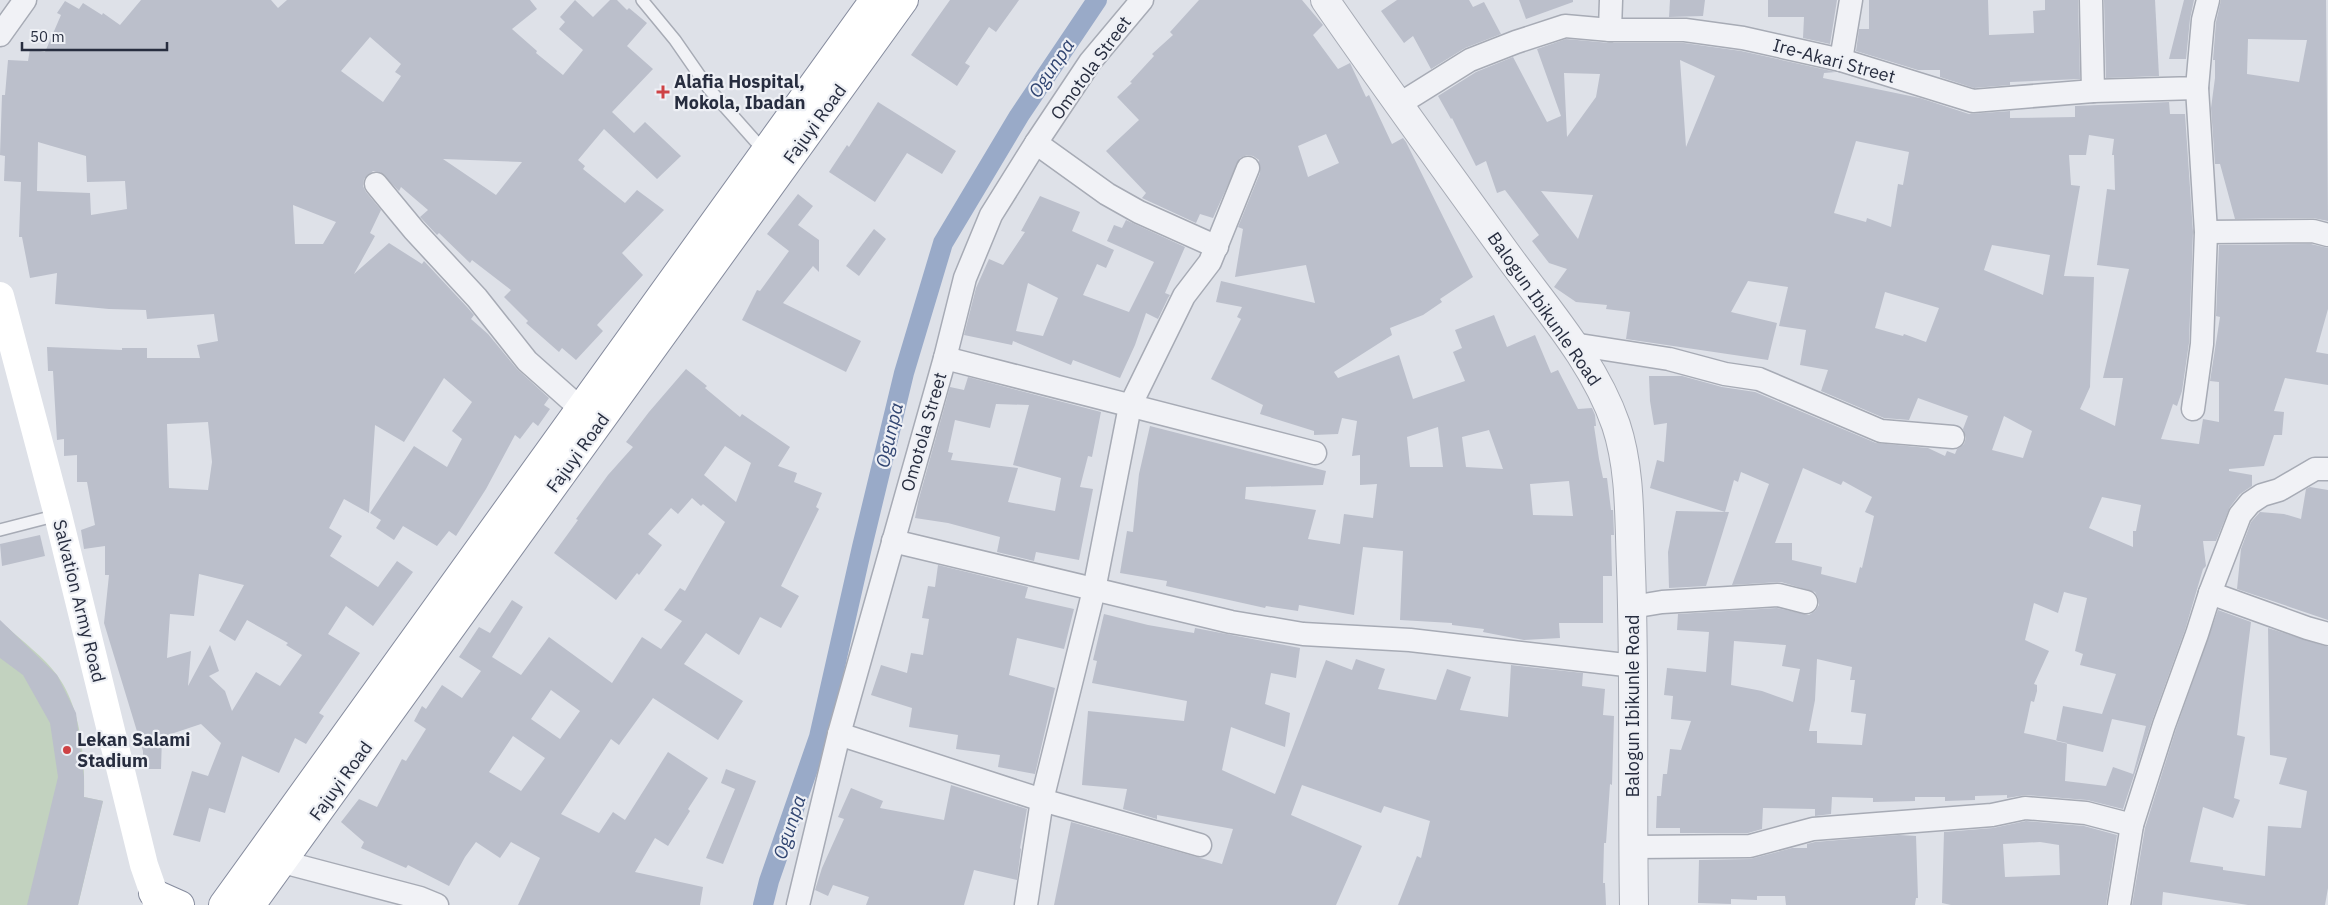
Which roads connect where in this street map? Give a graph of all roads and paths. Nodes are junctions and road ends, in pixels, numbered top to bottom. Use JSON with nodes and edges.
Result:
{"nodes":[{"id":1,"x":6,"y":0,"type":"edge"},
{"id":2,"x":25,"y":0,"type":"edge"},
{"id":3,"x":642,"y":0,"type":"edge"},
{"id":4,"x":874,"y":0,"type":"edge"},
{"id":5,"x":904,"y":0,"type":"edge"},
{"id":6,"x":1142,"y":0,"type":"edge"},
{"id":7,"x":1325,"y":0,"type":"edge"},
{"id":8,"x":1611,"y":0,"type":"edge"},
{"id":9,"x":1851,"y":0,"type":"edge"},
{"id":10,"x":2091,"y":0,"type":"edge"},
{"id":11,"x":2208,"y":0,"type":"edge"},
{"id":12,"x":0,"y":8,"type":"edge"},
{"id":13,"x":1610,"y":30,"type":"junction"},
{"id":14,"x":0,"y":35,"type":"edge"},
{"id":15,"x":1841,"y":60,"type":"junction"},
{"id":16,"x":2197,"y":88,"type":"junction"},
{"id":17,"x":2093,"y":91,"type":"junction"},
{"id":18,"x":1398,"y":105,"type":"junction"},
{"id":19,"x":1036,"y":143,"type":"junction"},
{"id":20,"x":773,"y":161,"type":"junction"},
{"id":21,"x":1248,"y":168,"type":"dead end"},
{"id":22,"x":376,"y":184,"type":"dead end"},
{"id":23,"x":2206,"y":232,"type":"junction"},
{"id":24,"x":2328,"y":235,"type":"edge"},
{"id":25,"x":1217,"y":247,"type":"junction"},
{"id":26,"x":0,"y":296,"type":"edge"},
{"id":27,"x":1573,"y":344,"type":"junction"},
{"id":28,"x":945,"y":358,"type":"junction"},
{"id":29,"x":1130,"y":406,"type":"junction"},
{"id":30,"x":581,"y":409,"type":"junction"},
{"id":31,"x":2193,"y":409,"type":"dead end"},
{"id":32,"x":1953,"y":437,"type":"dead end"},
{"id":33,"x":1315,"y":453,"type":"dead end"},
{"id":34,"x":2328,"y":469,"type":"edge"},
{"id":35,"x":58,"y":515,"type":"junction"},
{"id":36,"x":0,"y":530,"type":"edge"},
{"id":37,"x":893,"y":540,"type":"junction"},
{"id":38,"x":1094,"y":590,"type":"junction"},
{"id":39,"x":2210,"y":592,"type":"junction"},
{"id":40,"x":1806,"y":602,"type":"dead end"},
{"id":41,"x":1632,"y":607,"type":"junction"},
{"id":42,"x":2328,"y":634,"type":"edge"},
{"id":43,"x":1634,"y":666,"type":"junction"},
{"id":44,"x":839,"y":734,"type":"junction"},
{"id":45,"x":1042,"y":800,"type":"junction"},
{"id":46,"x":2132,"y":825,"type":"junction"},
{"id":47,"x":1200,"y":845,"type":"dead end"},
{"id":48,"x":1633,"y":847,"type":"junction"},
{"id":49,"x":283,"y":862,"type":"junction"},
{"id":50,"x":155,"y":899,"type":"edge"},
{"id":51,"x":221,"y":904,"type":"edge"},
{"id":52,"x":180,"y":905,"type":"edge"},
{"id":53,"x":251,"y":905,"type":"edge"},
{"id":54,"x":437,"y":905,"type":"edge"},
{"id":55,"x":798,"y":905,"type":"edge"},
{"id":56,"x":1026,"y":905,"type":"edge"},
{"id":57,"x":1634,"y":905,"type":"edge"},
{"id":58,"x":2118,"y":905,"type":"edge"}],
"edges":[{"from":1,"to":12,"type":"street"},
{"from":2,"to":14,"type":"street"},
{"from":3,"to":20,"type":"lane"},
{"from":4,"to":20,"type":"main road","name":"Fajuyi Road"},
{"from":5,"to":20,"type":"main road","name":"Fajuyi Road"},
{"from":6,"to":19,"type":"street","name":"Omotola Street"},
{"from":7,"to":18,"type":"street","name":"Balogun Ibikunle Road"},
{"from":8,"to":13,"type":"street"},
{"from":9,"to":15,"type":"street"},
{"from":10,"to":17,"type":"street"},
{"from":11,"to":16,"type":"street"},
{"from":13,"to":15,"type":"street","name":"Ire-Akari Street"},
{"from":13,"to":18,"type":"street","name":"Ire-Akari Street"},
{"from":15,"to":17,"type":"street","name":"Ire-Akari Street"},
{"from":16,"to":17,"type":"street","name":"Ire-Akari Street"},
{"from":16,"to":23,"type":"street"},
{"from":18,"to":27,"type":"street","name":"Balogun Ibikunle Road"},
{"from":19,"to":25,"type":"street"},
{"from":19,"to":28,"type":"street","name":"Omotola Street"},
{"from":20,"to":30,"type":"main road","name":"Fajuyi Road"},
{"from":20,"to":49,"type":"main road","name":"Fajuyi Road"},
{"from":21,"to":25,"type":"street"},
{"from":22,"to":30,"type":"street"},
{"from":23,"to":24,"type":"street"},
{"from":23,"to":31,"type":"street"},
{"from":25,"to":29,"type":"street"},
{"from":26,"to":35,"type":"main road","name":"Salvation Army Road"},
{"from":27,"to":32,"type":"street"},
{"from":27,"to":41,"type":"street","name":"Balogun Ibikunle Road"},
{"from":28,"to":29,"type":"street"},
{"from":28,"to":37,"type":"street","name":"Omotola Street"},
{"from":29,"to":33,"type":"street"},
{"from":29,"to":38,"type":"street"},
{"from":30,"to":51,"type":"main road","name":"Fajuyi Road"},
{"from":34,"to":39,"type":"street"},
{"from":35,"to":36,"type":"lane"},
{"from":35,"to":50,"type":"main road","name":"Salvation Army Road"},
{"from":37,"to":38,"type":"street"},
{"from":37,"to":44,"type":"street","name":"Omotola Street"},
{"from":38,"to":43,"type":"street"},
{"from":38,"to":45,"type":"street"},
{"from":39,"to":42,"type":"street"},
{"from":39,"to":46,"type":"street"},
{"from":40,"to":41,"type":"street"},
{"from":41,"to":43,"type":"street","name":"Balogun Ibikunle Road"},
{"from":43,"to":48,"type":"street","name":"Balogun Ibikunle Road"},
{"from":44,"to":45,"type":"street"},
{"from":44,"to":55,"type":"street","name":"Omotola Street"},
{"from":45,"to":47,"type":"street"},
{"from":45,"to":56,"type":"street"},
{"from":46,"to":48,"type":"street"},
{"from":46,"to":58,"type":"street"},
{"from":48,"to":57,"type":"street","name":"Balogun Ibikunle Road"},
{"from":49,"to":53,"type":"main road","name":"Fajuyi Road"},
{"from":49,"to":54,"type":"street"},
{"from":50,"to":52,"type":"main road"}]}
